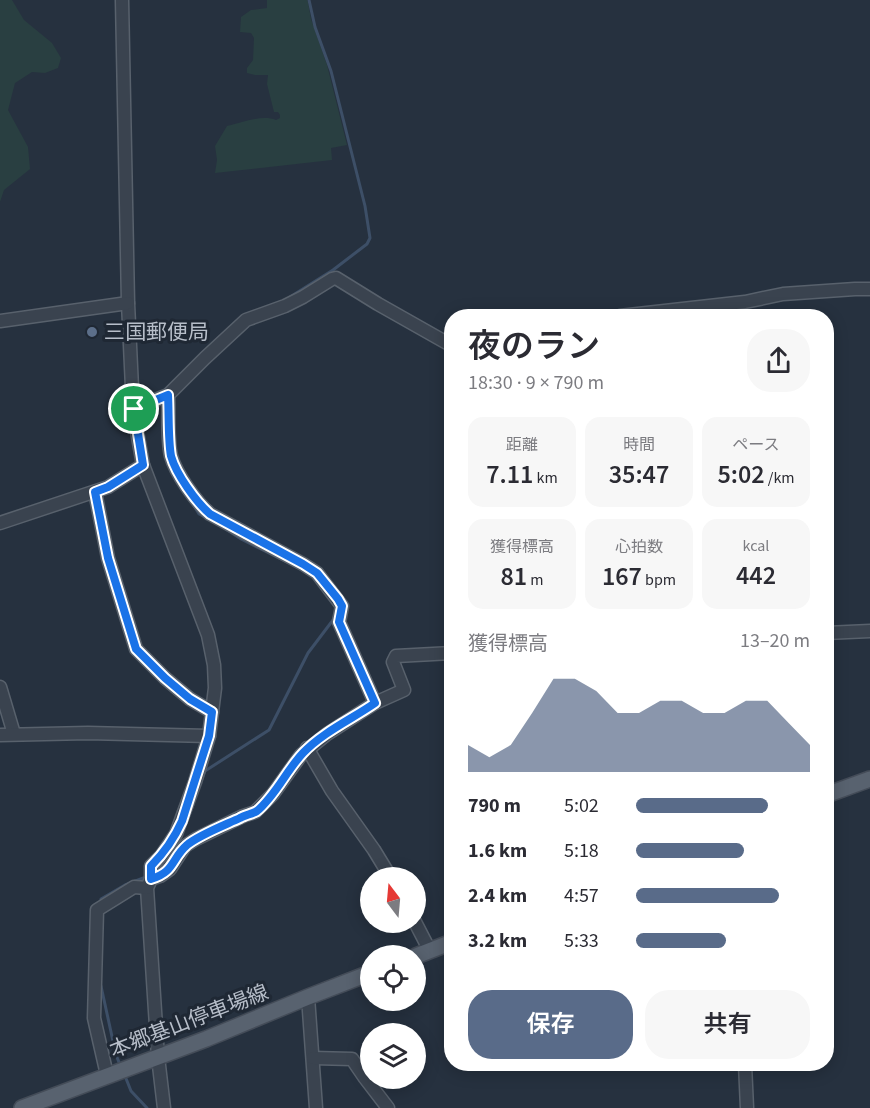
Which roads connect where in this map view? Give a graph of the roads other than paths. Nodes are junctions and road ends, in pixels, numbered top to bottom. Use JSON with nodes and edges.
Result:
{"nodes":[{"id":1,"x":122,"y":0,"type":"edge"},
{"id":2,"x":870,"y":289,"type":"edge"},
{"id":3,"x":128,"y":303,"type":"junction"},
{"id":4,"x":682,"y":309,"type":"edge"},
{"id":5,"x":0,"y":321,"type":"edge"},
{"id":6,"x":444,"y":341,"type":"edge"},
{"id":7,"x":168,"y":395,"type":"junction"},
{"id":8,"x":134,"y":409,"type":"junction"},
{"id":9,"x":143,"y":465,"type":"junction"},
{"id":10,"x":95,"y":492,"type":"junction"},
{"id":11,"x":0,"y":523,"type":"edge"},
{"id":12,"x":870,"y":631,"type":"edge"},
{"id":13,"x":834,"y":633,"type":"edge"},
{"id":14,"x":444,"y":653,"type":"edge"},
{"id":15,"x":0,"y":687,"type":"edge"},
{"id":16,"x":375,"y":703,"type":"junction"},
{"id":17,"x":212,"y":712,"type":"junction"},
{"id":18,"x":14,"y":734,"type":"junction"},
{"id":19,"x":0,"y":735,"type":"edge"},
{"id":20,"x":209,"y":736,"type":"junction"},
{"id":21,"x":308,"y":748,"type":"junction"},
{"id":22,"x":870,"y":779,"type":"edge"},
{"id":23,"x":834,"y":792,"type":"edge"},
{"id":24,"x":385,"y":867,"type":"edge"},
{"id":25,"x":149,"y":883,"type":"junction"},
{"id":26,"x":444,"y":945,"type":"edge"},
{"id":27,"x":426,"y":952,"type":"edge"},
{"id":28,"x":360,"y":977,"type":"edge"},
{"id":29,"x":308,"y":997,"type":"junction"},
{"id":30,"x":158,"y":1057,"type":"junction"},
{"id":31,"x":313,"y":1058,"type":"junction"},
{"id":32,"x":745,"y":1071,"type":"edge"},
{"id":33,"x":107,"y":1075,"type":"junction"},
{"id":34,"x":22,"y":1108,"type":"edge"},
{"id":35,"x":164,"y":1108,"type":"edge"},
{"id":36,"x":316,"y":1108,"type":"edge"},
{"id":37,"x":388,"y":1108,"type":"edge"},
{"id":38,"x":747,"y":1108,"type":"edge"}],
"edges":[{"from":1,"to":3,"type":"street"},
{"from":2,"to":4,"type":"street"},
{"from":3,"to":5,"type":"street"},
{"from":3,"to":8,"type":"street"},
{"from":6,"to":7,"type":"street"},
{"from":7,"to":8,"type":"street"},
{"from":7,"to":16,"type":"street"},
{"from":8,"to":9,"type":"street"},
{"from":9,"to":10,"type":"street"},
{"from":9,"to":17,"type":"street"},
{"from":10,"to":11,"type":"street"},
{"from":10,"to":17,"type":"street"},
{"from":12,"to":13,"type":"street"},
{"from":14,"to":16,"type":"street"},
{"from":15,"to":18,"type":"street"},
{"from":16,"to":21,"type":"street"},
{"from":17,"to":20,"type":"street"},
{"from":18,"to":19,"type":"street"},
{"from":18,"to":20,"type":"street"},
{"from":20,"to":25,"type":"street"},
{"from":21,"to":24,"type":"street"},
{"from":21,"to":25,"type":"street"},
{"from":22,"to":23,"type":"main road"},
{"from":25,"to":30,"type":"street"},
{"from":25,"to":33,"type":"street"},
{"from":26,"to":27,"type":"main road"},
{"from":28,"to":29,"type":"main road","name":"本郷基山停車場線"},
{"from":29,"to":30,"type":"main road","name":"本郷基山停車場線"},
{"from":29,"to":31,"type":"street"},
{"from":30,"to":33,"type":"main road","name":"本郷基山停車場線"},
{"from":30,"to":35,"type":"street"},
{"from":31,"to":36,"type":"street"},
{"from":31,"to":37,"type":"street"},
{"from":32,"to":38,"type":"street"},
{"from":33,"to":34,"type":"main road","name":"本郷基山停車場線"}]}
